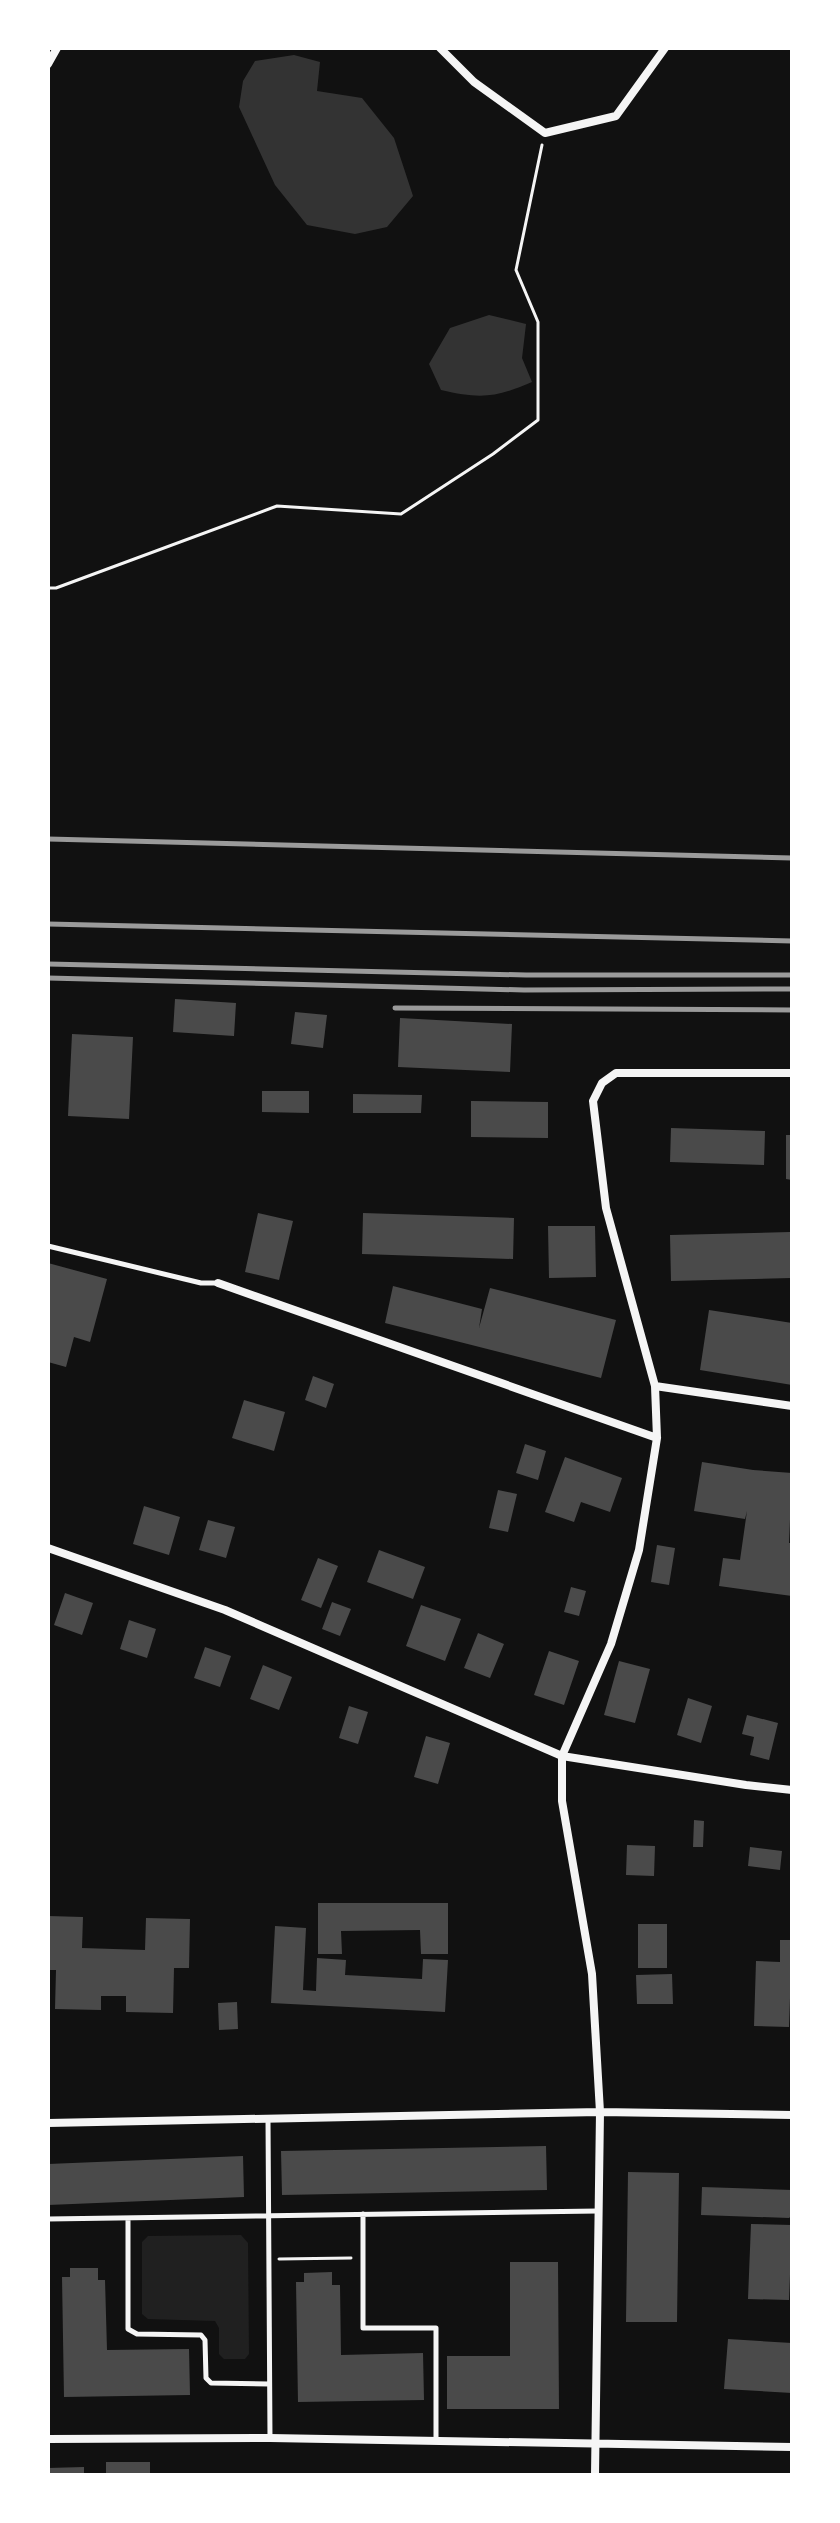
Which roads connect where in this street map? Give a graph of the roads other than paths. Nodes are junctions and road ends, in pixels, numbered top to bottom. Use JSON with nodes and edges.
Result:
{"nodes":[{"id":1,"x":57,"y":48,"type":"edge"},
{"id":2,"x":440,"y":48,"type":"edge"},
{"id":3,"x":665,"y":48,"type":"edge"},
{"id":4,"x":48,"y":64,"type":"edge"},
{"id":5,"x":792,"y":1073,"type":"edge"},
{"id":6,"x":48,"y":1246,"type":"edge"},
{"id":7,"x":218,"y":1283,"type":"joint"},
{"id":8,"x":655,"y":1386,"type":"junction"},
{"id":9,"x":792,"y":1406,"type":"edge"},
{"id":10,"x":657,"y":1438,"type":"junction"},
{"id":11,"x":48,"y":1548,"type":"edge"},
{"id":12,"x":562,"y":1756,"type":"junction"},
{"id":13,"x":792,"y":1790,"type":"edge"},
{"id":14,"x":600,"y":2112,"type":"junction"},
{"id":15,"x":792,"y":2115,"type":"edge"},
{"id":16,"x":268,"y":2119,"type":"junction"},
{"id":17,"x":48,"y":2123,"type":"edge"},
{"id":18,"x":599,"y":2211,"type":"junction"},
{"id":19,"x":363,"y":2214,"type":"junction"},
{"id":20,"x":268,"y":2216,"type":"junction"},
{"id":21,"x":128,"y":2218,"type":"junction"},
{"id":22,"x":48,"y":2219,"type":"edge"},
{"id":23,"x":269,"y":2384,"type":"junction"},
{"id":24,"x":270,"y":2438,"type":"junction"},
{"id":25,"x":48,"y":2439,"type":"edge"},
{"id":26,"x":436,"y":2441,"type":"junction"},
{"id":27,"x":596,"y":2444,"type":"junction"},
{"id":28,"x":792,"y":2447,"type":"edge"},
{"id":29,"x":595,"y":2475,"type":"edge"}],
"edges":[{"from":1,"to":4,"type":"street"},
{"from":2,"to":3,"type":"street"},
{"from":5,"to":8,"type":"street"},
{"from":6,"to":7,"type":"lane"},
{"from":7,"to":10,"type":"street"},
{"from":8,"to":9,"type":"street"},
{"from":8,"to":10,"type":"street"},
{"from":10,"to":12,"type":"street"},
{"from":11,"to":12,"type":"street"},
{"from":12,"to":13,"type":"street"},
{"from":12,"to":14,"type":"street"},
{"from":14,"to":15,"type":"street"},
{"from":14,"to":16,"type":"street"},
{"from":14,"to":18,"type":"street"},
{"from":16,"to":17,"type":"street"},
{"from":16,"to":20,"type":"lane"},
{"from":18,"to":19,"type":"lane"},
{"from":18,"to":27,"type":"street"},
{"from":19,"to":20,"type":"lane"},
{"from":19,"to":26,"type":"lane"},
{"from":20,"to":21,"type":"lane"},
{"from":20,"to":23,"type":"lane"},
{"from":21,"to":22,"type":"lane"},
{"from":21,"to":23,"type":"lane"},
{"from":23,"to":24,"type":"lane"},
{"from":24,"to":25,"type":"street"},
{"from":24,"to":26,"type":"street"},
{"from":26,"to":27,"type":"street"},
{"from":27,"to":28,"type":"street"},
{"from":27,"to":29,"type":"street"}]}
